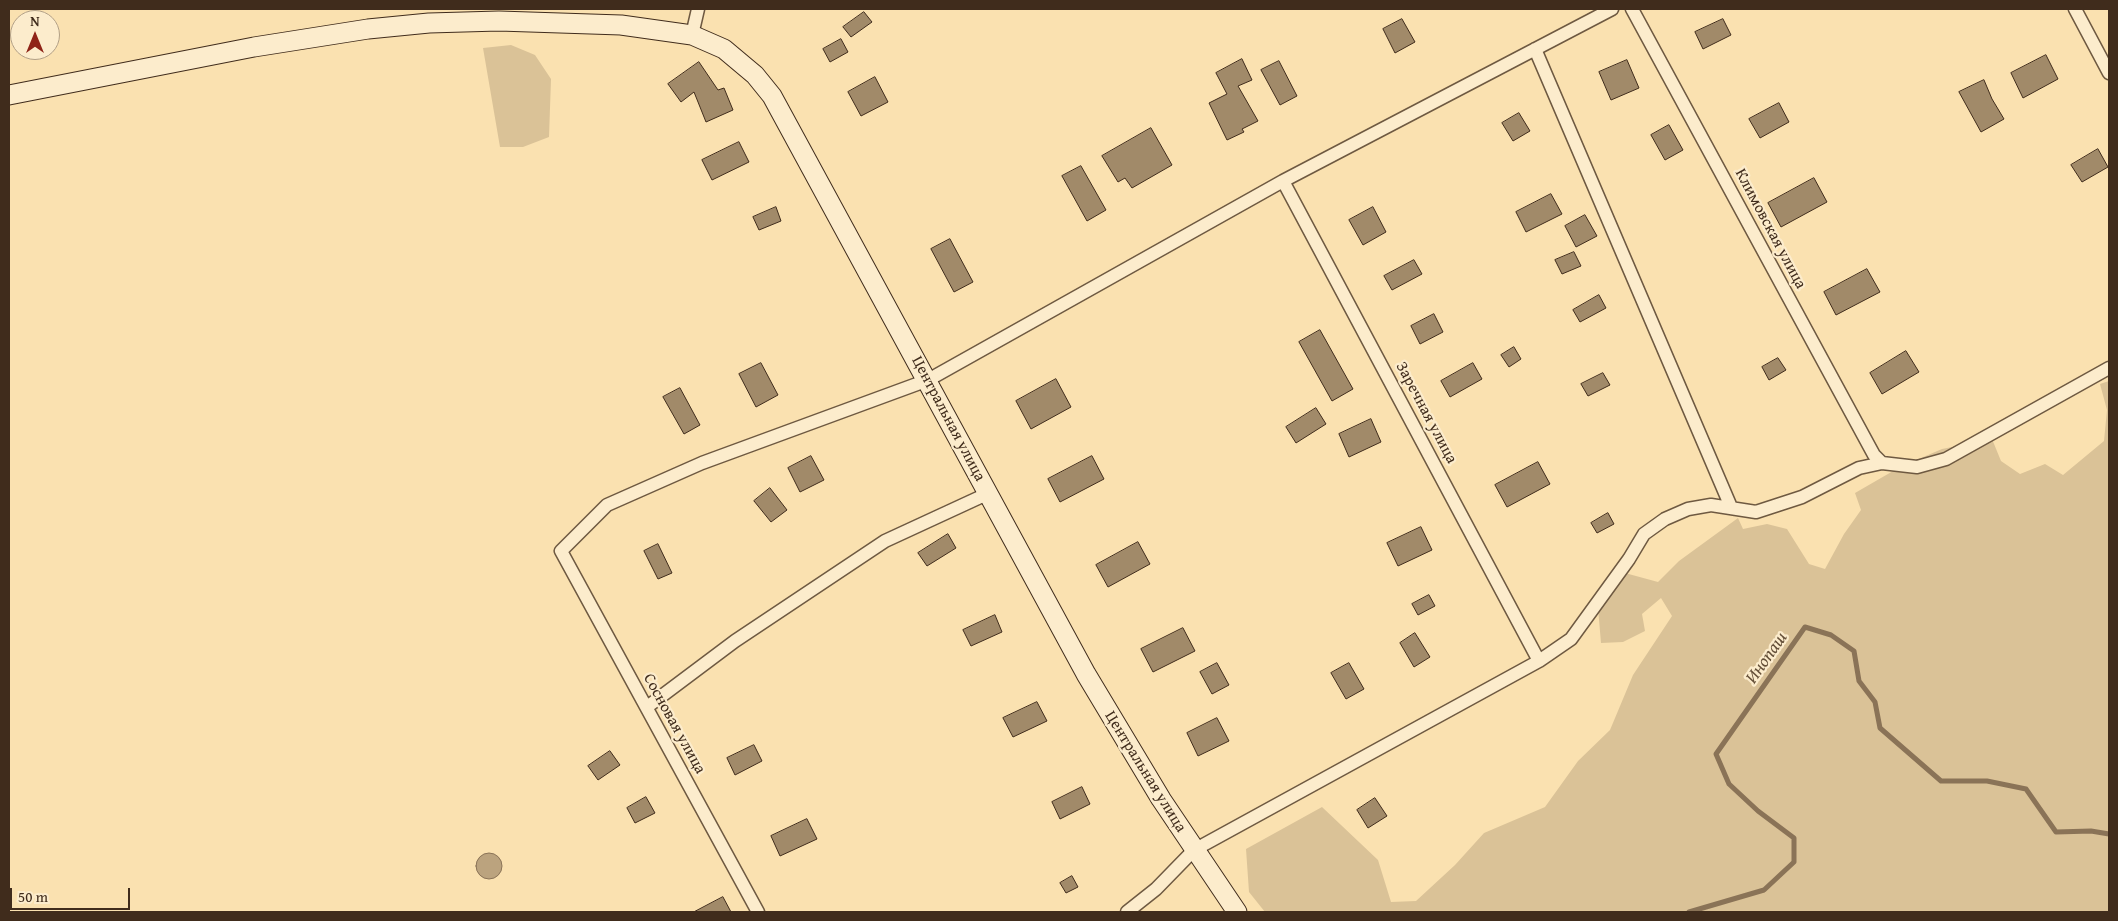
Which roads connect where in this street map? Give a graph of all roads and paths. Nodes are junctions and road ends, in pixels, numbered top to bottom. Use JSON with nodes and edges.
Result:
{"nodes":[{"id":1,"x":698,"y":9,"type":"edge"},
{"id":2,"x":1612,"y":9,"type":"edge"},
{"id":3,"x":1632,"y":9,"type":"edge"},
{"id":4,"x":2075,"y":9,"type":"edge"},
{"id":5,"x":692,"y":35,"type":"junction"},
{"id":6,"x":1535,"y":49,"type":"junction"},
{"id":7,"x":2109,"y":73,"type":"edge"},
{"id":8,"x":9,"y":95,"type":"edge"},
{"id":9,"x":1283,"y":180,"type":"junction"},
{"id":10,"x":2109,"y":368,"type":"edge"},
{"id":11,"x":928,"y":380,"type":"junction"},
{"id":12,"x":1882,"y":463,"type":"junction"},
{"id":13,"x":989,"y":493,"type":"junction"},
{"id":14,"x":1731,"y":507,"type":"junction"},
{"id":15,"x":1539,"y":661,"type":"junction"},
{"id":16,"x":646,"y":707,"type":"junction"},
{"id":17,"x":1194,"y":850,"type":"junction"},
{"id":18,"x":758,"y":912,"type":"edge"},
{"id":19,"x":1127,"y":912,"type":"edge"},
{"id":20,"x":1238,"y":912,"type":"edge"}],
"edges":[{"from":1,"to":5,"type":"street"},
{"from":2,"to":6,"type":"street"},
{"from":3,"to":12,"type":"street","name":"Климовская улица"},
{"from":4,"to":7,"type":"street"},
{"from":5,"to":8,"type":"street","name":"Центральная улица"},
{"from":5,"to":11,"type":"street","name":"Центральная улица"},
{"from":6,"to":9,"type":"street"},
{"from":6,"to":14,"type":"street"},
{"from":9,"to":11,"type":"street"},
{"from":9,"to":15,"type":"street","name":"Заречная улица"},
{"from":10,"to":12,"type":"street"},
{"from":11,"to":13,"type":"street","name":"Центральная улица"},
{"from":11,"to":16,"type":"street","name":"Сосновая улица"},
{"from":12,"to":14,"type":"street"},
{"from":13,"to":16,"type":"street"},
{"from":13,"to":17,"type":"street","name":"Центральная улица"},
{"from":14,"to":15,"type":"street"},
{"from":15,"to":17,"type":"street"},
{"from":16,"to":18,"type":"street","name":"Сосновая улица"},
{"from":17,"to":19,"type":"street"},
{"from":17,"to":20,"type":"street","name":"Центральная улица"}]}
